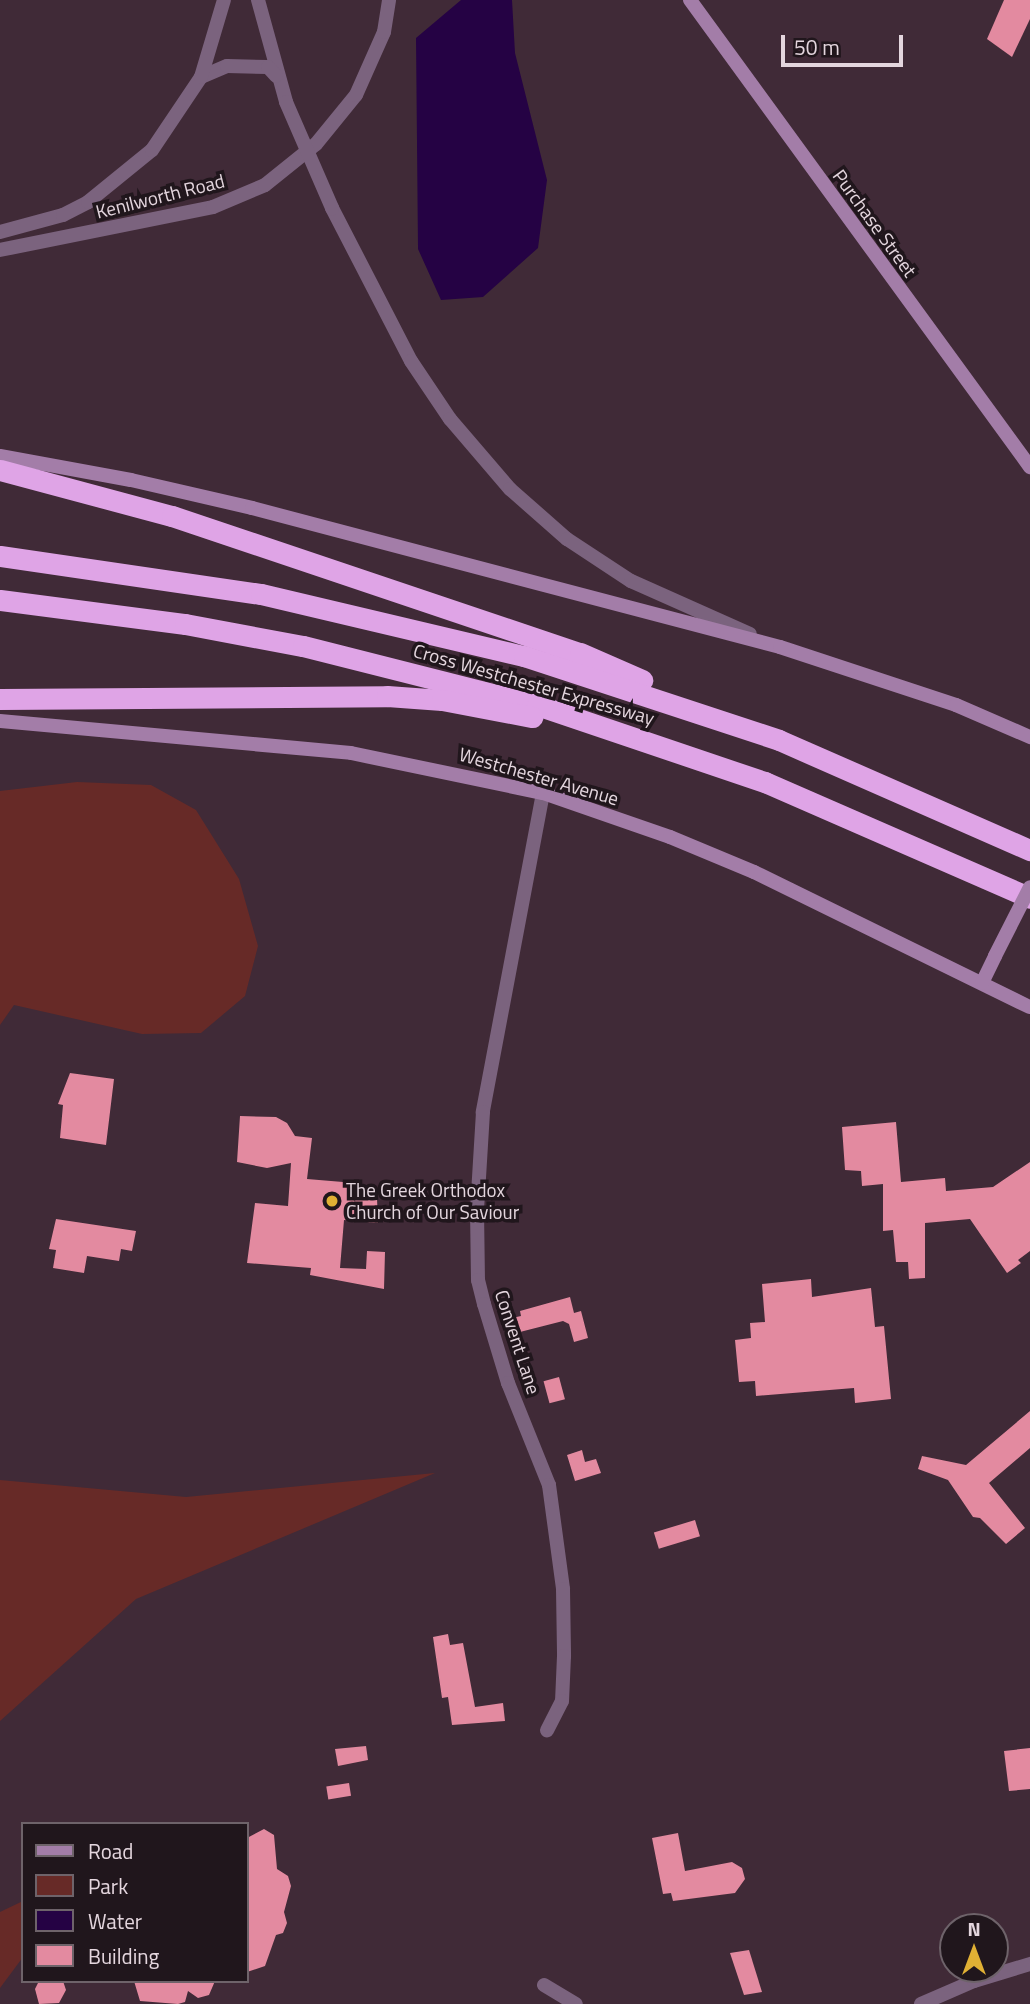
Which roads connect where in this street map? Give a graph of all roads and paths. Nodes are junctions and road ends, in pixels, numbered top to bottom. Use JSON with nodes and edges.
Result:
{"nodes":[{"id":1,"x":224,"y":0,"type":"edge"},
{"id":2,"x":258,"y":0,"type":"edge"},
{"id":3,"x":389,"y":0,"type":"edge"},
{"id":4,"x":690,"y":0,"type":"edge"},
{"id":5,"x":276,"y":76,"type":"junction"},
{"id":6,"x":201,"y":77,"type":"junction"},
{"id":7,"x":0,"y":232,"type":"edge"},
{"id":8,"x":0,"y":250,"type":"edge"},
{"id":9,"x":0,"y":456,"type":"edge"},
{"id":10,"x":1030,"y":467,"type":"edge"},
{"id":11,"x":0,"y":470,"type":"edge"},
{"id":12,"x":0,"y":556,"type":"edge"},
{"id":13,"x":0,"y":600,"type":"edge"},
{"id":14,"x":780,"y":647,"type":"junction"},
{"id":15,"x":0,"y":699,"type":"edge"},
{"id":16,"x":722,"y":720,"type":"junction"},
{"id":17,"x":0,"y":721,"type":"edge"},
{"id":18,"x":1030,"y":737,"type":"edge"},
{"id":19,"x":652,"y":741,"type":"junction"},
{"id":20,"x":543,"y":793,"type":"junction"},
{"id":21,"x":1030,"y":850,"type":"edge"},
{"id":22,"x":1030,"y":887,"type":"edge"},
{"id":23,"x":1030,"y":898,"type":"edge"},
{"id":24,"x":982,"y":983,"type":"junction"},
{"id":25,"x":1030,"y":1007,"type":"edge"},
{"id":26,"x":547,"y":1730,"type":"dead end"},
{"id":27,"x":1030,"y":1964,"type":"edge"},
{"id":28,"x":544,"y":1985,"type":"dead end"},
{"id":29,"x":576,"y":2004,"type":"edge"},
{"id":30,"x":921,"y":2004,"type":"edge"}],
"edges":[{"from":1,"to":6,"type":"street","name":"Kenilworth Road"},
{"from":2,"to":5,"type":"street"},
{"from":3,"to":8,"type":"street","name":"Kenilworth Road"},
{"from":4,"to":10,"type":"main road","name":"Purchase Street"},
{"from":5,"to":6,"type":"street"},
{"from":5,"to":14,"type":"street","bridge":true},
{"from":6,"to":7,"type":"street","name":"Kenilworth Road"},
{"from":9,"to":14,"type":"main road"},
{"from":11,"to":16,"type":"highway"},
{"from":12,"to":16,"type":"highway","name":"Cross Westchester Expressway"},
{"from":13,"to":19,"type":"highway","name":"Cross Westchester Expressway"},
{"from":14,"to":18,"type":"main road"},
{"from":15,"to":19,"type":"highway"},
{"from":16,"to":21,"type":"highway","name":"Cross Westchester Expressway"},
{"from":17,"to":20,"type":"main road","name":"Westchester Avenue"},
{"from":19,"to":23,"type":"highway","name":"Cross Westchester Expressway"},
{"from":20,"to":24,"type":"main road","name":"Westchester Avenue"},
{"from":20,"to":26,"type":"street","name":"Convent Lane"},
{"from":22,"to":24,"type":"main road","bridge":true},
{"from":24,"to":25,"type":"main road","name":"Westchester Avenue"},
{"from":27,"to":30,"type":"street"},
{"from":28,"to":29,"type":"street"}]}
